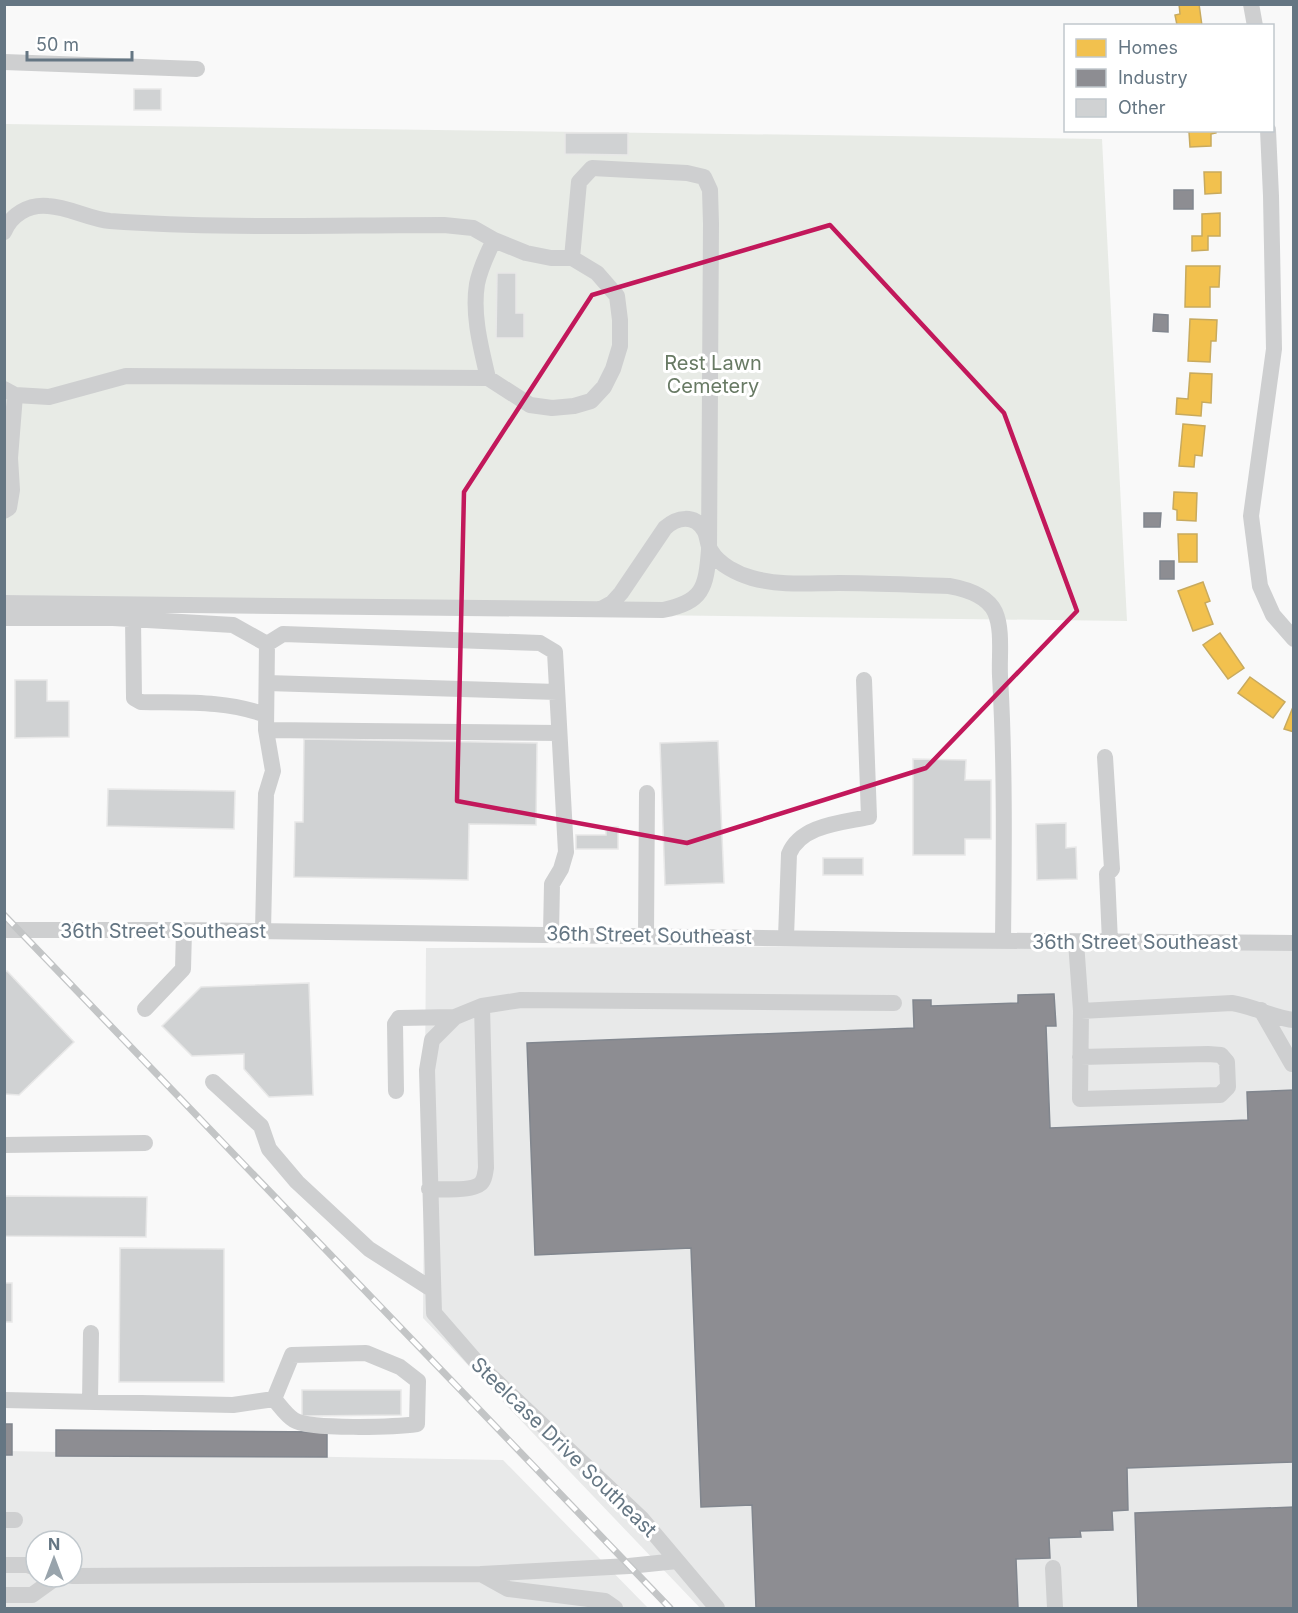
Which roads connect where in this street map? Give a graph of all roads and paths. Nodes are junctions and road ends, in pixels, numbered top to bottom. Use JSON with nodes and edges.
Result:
{"nodes":[{"id":1,"x":1251,"y":4,"type":"edge"},
{"id":2,"x":1256,"y":24,"type":"edge"},
{"id":3,"x":4,"y":62,"type":"edge"},
{"id":4,"x":197,"y":69,"type":"dead end"},
{"id":5,"x":1268,"y":132,"type":"edge"},
{"id":6,"x":4,"y":232,"type":"edge"},
{"id":7,"x":494,"y":240,"type":"junction"},
{"id":8,"x":572,"y":258,"type":"junction"},
{"id":9,"x":488,"y":378,"type":"junction"},
{"id":10,"x":10,"y":392,"type":"edge"},
{"id":11,"x":4,"y":511,"type":"edge"},
{"id":12,"x":710,"y":550,"type":"junction"},
{"id":13,"x":4,"y":603,"type":"edge"},
{"id":14,"x":601,"y":609,"type":"junction"},
{"id":15,"x":4,"y":618,"type":"edge"},
{"id":16,"x":133,"y":620,"type":"junction"},
{"id":17,"x":1293,"y":639,"type":"edge"},
{"id":18,"x":267,"y":644,"type":"junction"},
{"id":19,"x":864,"y":680,"type":"dead end"},
{"id":20,"x":267,"y":683,"type":"junction"},
{"id":21,"x":557,"y":692,"type":"junction"},
{"id":22,"x":266,"y":723,"type":"junction"},
{"id":23,"x":559,"y":733,"type":"junction"},
{"id":24,"x":1106,"y":757,"type":"dead end"},
{"id":25,"x":647,"y":793,"type":"dead end"},
{"id":26,"x":4,"y":930,"type":"edge"},
{"id":27,"x":184,"y":930,"type":"junction"},
{"id":28,"x":263,"y":931,"type":"junction"},
{"id":29,"x":551,"y":934,"type":"junction"},
{"id":30,"x":646,"y":935,"type":"junction"},
{"id":31,"x":786,"y":937,"type":"junction"},
{"id":32,"x":1003,"y":941,"type":"junction"},
{"id":33,"x":1076,"y":942,"type":"junction"},
{"id":34,"x":1110,"y":942,"type":"junction"},
{"id":35,"x":1293,"y":943,"type":"edge"},
{"id":36,"x":894,"y":1002,"type":"dead end"},
{"id":37,"x":482,"y":1006,"type":"junction"},
{"id":38,"x":145,"y":1009,"type":"dead end"},
{"id":39,"x":1261,"y":1010,"type":"junction"},
{"id":40,"x":1082,"y":1011,"type":"junction"},
{"id":41,"x":455,"y":1017,"type":"junction"},
{"id":42,"x":1293,"y":1020,"type":"edge"},
{"id":43,"x":1080,"y":1057,"type":"junction"},
{"id":44,"x":1293,"y":1064,"type":"edge"},
{"id":45,"x":213,"y":1082,"type":"dead end"},
{"id":46,"x":396,"y":1091,"type":"dead end"},
{"id":47,"x":145,"y":1143,"type":"dead end"},
{"id":48,"x":4,"y":1145,"type":"edge"},
{"id":49,"x":429,"y":1189,"type":"junction"},
{"id":50,"x":433,"y":1290,"type":"junction"},
{"id":51,"x":91,"y":1333,"type":"dead end"},
{"id":52,"x":274,"y":1399,"type":"junction"},
{"id":53,"x":4,"y":1400,"type":"edge"},
{"id":54,"x":90,"y":1402,"type":"junction"},
{"id":55,"x":676,"y":1561,"type":"junction"},
{"id":56,"x":4,"y":1565,"type":"edge"},
{"id":57,"x":24,"y":1565,"type":"edge"},
{"id":58,"x":1053,"y":1568,"type":"dead end"},
{"id":59,"x":481,"y":1574,"type":"junction"},
{"id":60,"x":84,"y":1576,"type":"edge"},
{"id":61,"x":40,"y":1589,"type":"edge"},
{"id":62,"x":4,"y":1595,"type":"edge"},
{"id":63,"x":615,"y":1608,"type":"edge"},
{"id":64,"x":717,"y":1608,"type":"edge"},
{"id":65,"x":1055,"y":1608,"type":"edge"}],
"edges":[{"from":1,"to":2,"type":"street"},
{"from":3,"to":4,"type":"street"},
{"from":5,"to":17,"type":"street"},
{"from":6,"to":7,"type":"street"},
{"from":7,"to":8,"type":"street"},
{"from":7,"to":9,"type":"street"},
{"from":8,"to":9,"type":"street"},
{"from":8,"to":12,"type":"street"},
{"from":9,"to":10,"type":"street"},
{"from":10,"to":11,"type":"street"},
{"from":12,"to":14,"type":"street"},
{"from":12,"to":14,"type":"street"},
{"from":12,"to":32,"type":"street"},
{"from":13,"to":14,"type":"street"},
{"from":15,"to":16,"type":"street"},
{"from":16,"to":18,"type":"street"},
{"from":16,"to":22,"type":"street"},
{"from":18,"to":20,"type":"street"},
{"from":18,"to":21,"type":"street"},
{"from":19,"to":31,"type":"street"},
{"from":20,"to":21,"type":"street"},
{"from":20,"to":22,"type":"street"},
{"from":21,"to":23,"type":"street"},
{"from":22,"to":23,"type":"street"},
{"from":22,"to":28,"type":"street"},
{"from":23,"to":29,"type":"street"},
{"from":24,"to":34,"type":"street"},
{"from":25,"to":30,"type":"street"},
{"from":26,"to":27,"type":"street","name":"36th Street Southeast"},
{"from":27,"to":28,"type":"street","name":"36th Street Southeast"},
{"from":27,"to":38,"type":"street"},
{"from":28,"to":29,"type":"street","name":"36th Street Southeast"},
{"from":29,"to":30,"type":"street","name":"36th Street Southeast"},
{"from":30,"to":31,"type":"street","name":"36th Street Southeast"},
{"from":31,"to":32,"type":"street","name":"36th Street Southeast"},
{"from":32,"to":33,"type":"street","name":"36th Street Southeast"},
{"from":33,"to":34,"type":"street","name":"36th Street Southeast"},
{"from":33,"to":40,"type":"street"},
{"from":34,"to":35,"type":"street","name":"36th Street Southeast"},
{"from":36,"to":37,"type":"street"},
{"from":37,"to":41,"type":"street"},
{"from":37,"to":49,"type":"street"},
{"from":39,"to":40,"type":"street"},
{"from":39,"to":42,"type":"street"},
{"from":39,"to":44,"type":"street"},
{"from":40,"to":43,"type":"street"},
{"from":41,"to":46,"type":"street"},
{"from":41,"to":49,"type":"street"},
{"from":43,"to":43,"type":"street"},
{"from":45,"to":50,"type":"street"},
{"from":47,"to":48,"type":"street"},
{"from":49,"to":50,"type":"street"},
{"from":50,"to":55,"type":"street","name":"Steelcase Drive Southeast"},
{"from":51,"to":54,"type":"street"},
{"from":52,"to":52,"type":"street"},
{"from":52,"to":54,"type":"street"},
{"from":53,"to":54,"type":"street"},
{"from":55,"to":59,"type":"street"},
{"from":55,"to":64,"type":"street","name":"Steelcase Drive Southeast"},
{"from":56,"to":57,"type":"street"},
{"from":58,"to":65,"type":"street"},
{"from":59,"to":60,"type":"street"},
{"from":59,"to":63,"type":"street"},
{"from":61,"to":62,"type":"street"}]}
